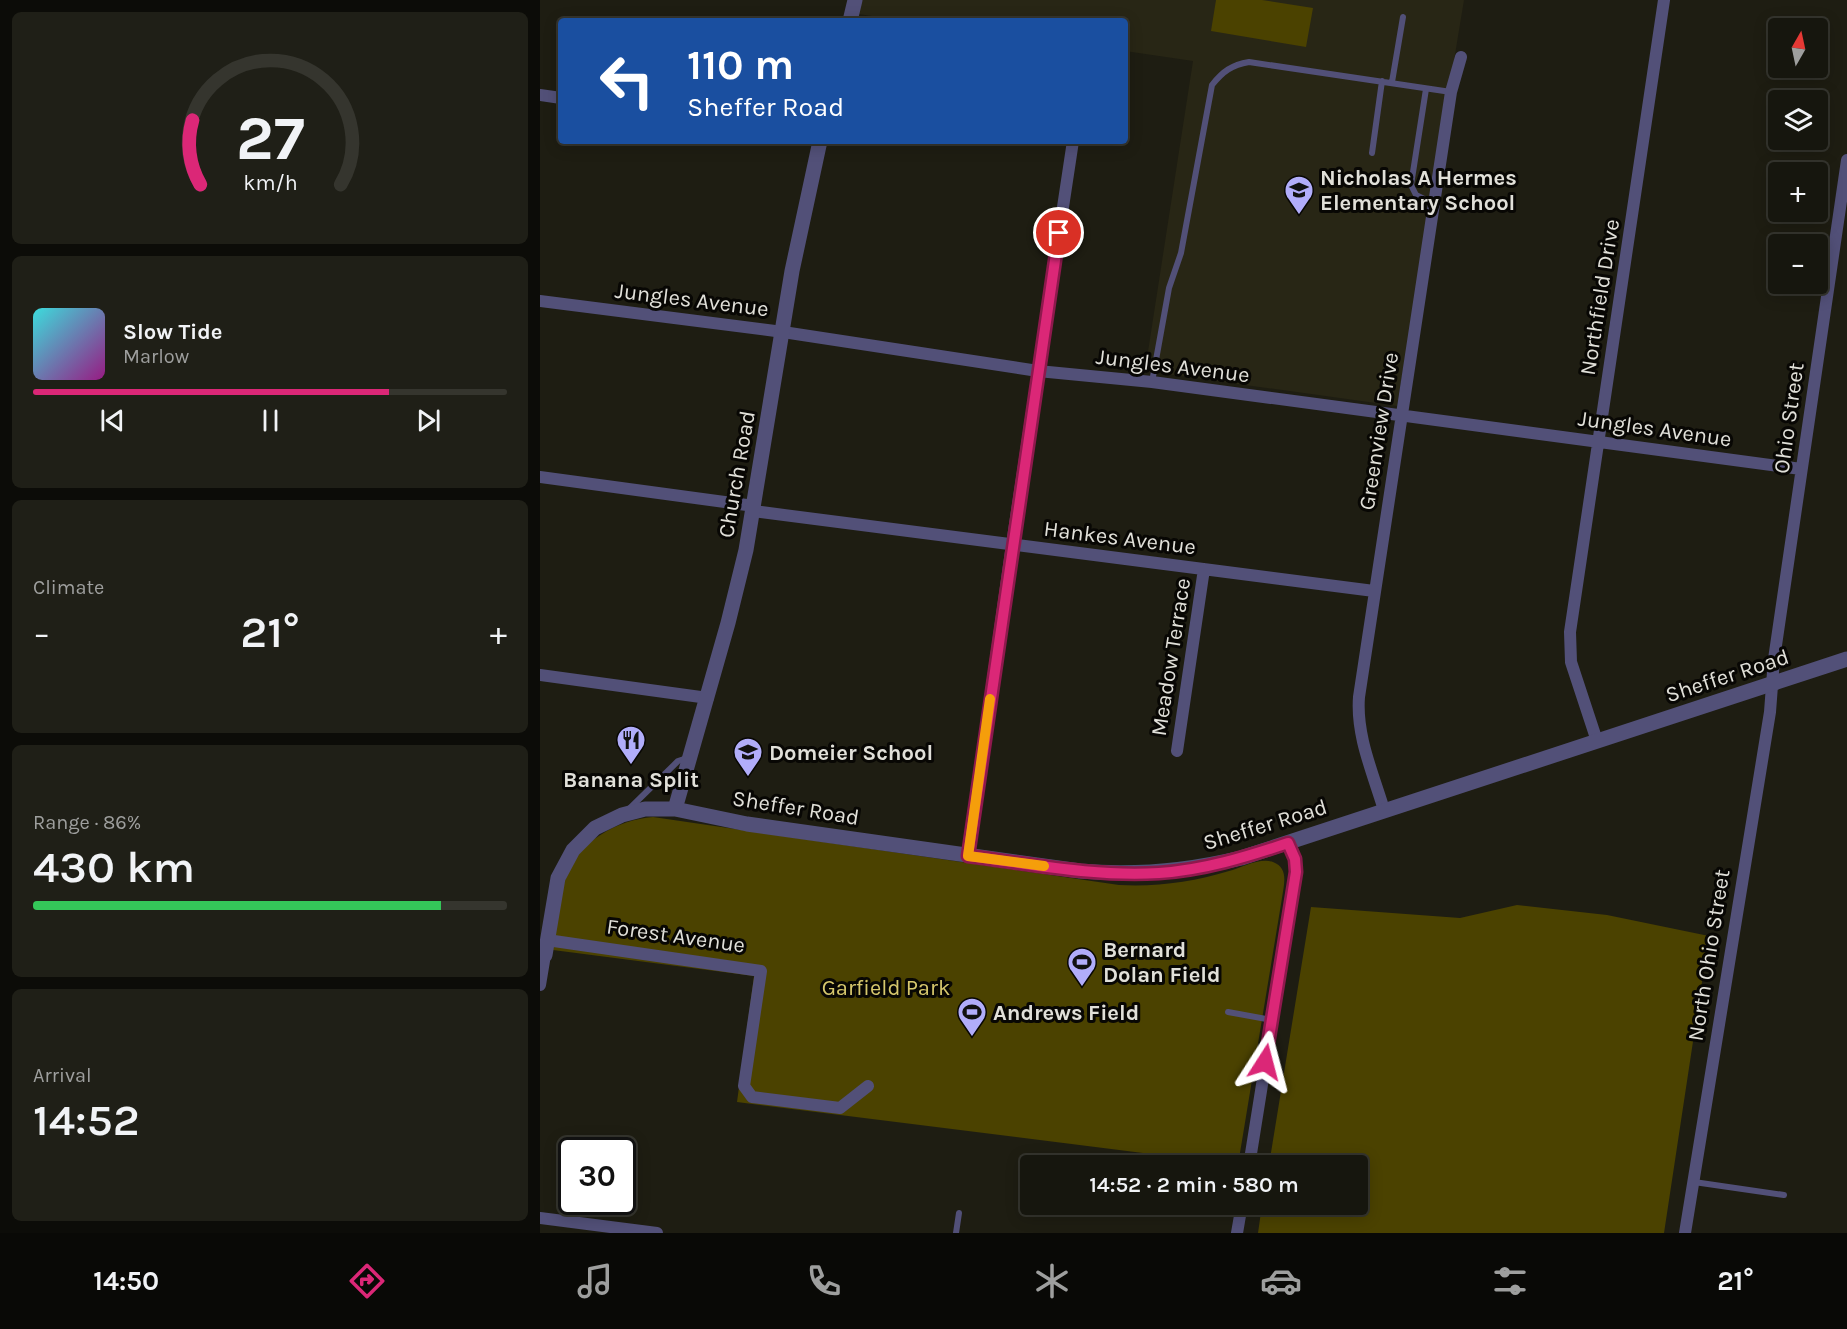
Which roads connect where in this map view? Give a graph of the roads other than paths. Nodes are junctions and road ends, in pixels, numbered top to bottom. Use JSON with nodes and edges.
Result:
{"nodes":[{"id":1,"x":855,"y":0,"type":"edge"},
{"id":2,"x":1664,"y":0,"type":"edge"},
{"id":3,"x":1402,"y":17,"type":"dead end"},
{"id":4,"x":851,"y":18,"type":"edge"},
{"id":5,"x":1461,"y":57,"type":"dead end"},
{"id":6,"x":1382,"y":81,"type":"junction"},
{"id":7,"x":1392,"y":82,"type":"junction"},
{"id":8,"x":1426,"y":89,"type":"junction"},
{"id":9,"x":1451,"y":92,"type":"junction"},
{"id":10,"x":540,"y":95,"type":"edge"},
{"id":11,"x":558,"y":98,"type":"edge"},
{"id":12,"x":819,"y":144,"type":"edge"},
{"id":13,"x":1073,"y":144,"type":"edge"},
{"id":14,"x":1372,"y":153,"type":"dead end"},
{"id":15,"x":1847,"y":160,"type":"edge"},
{"id":16,"x":1434,"y":204,"type":"junction"},
{"id":17,"x":540,"y":301,"type":"edge"},
{"id":18,"x":783,"y":332,"type":"junction"},
{"id":19,"x":1038,"y":371,"type":"junction"},
{"id":20,"x":1152,"y":382,"type":"junction"},
{"id":21,"x":1401,"y":414,"type":"junction"},
{"id":22,"x":1598,"y":441,"type":"junction"},
{"id":23,"x":1801,"y":469,"type":"junction"},
{"id":24,"x":540,"y":477,"type":"edge"},
{"id":25,"x":753,"y":508,"type":"junction"},
{"id":26,"x":1012,"y":544,"type":"junction"},
{"id":27,"x":1204,"y":569,"type":"junction"},
{"id":28,"x":1374,"y":591,"type":"junction"},
{"id":29,"x":1847,"y":659,"type":"edge"},
{"id":30,"x":540,"y":675,"type":"edge"},
{"id":31,"x":1772,"y":683,"type":"junction"},
{"id":32,"x":708,"y":698,"type":"junction"},
{"id":33,"x":1597,"y":741,"type":"junction"},
{"id":34,"x":1177,"y":751,"type":"dead end"},
{"id":35,"x":690,"y":756,"type":"junction"},
{"id":36,"x":675,"y":809,"type":"junction"},
{"id":37,"x":1384,"y":810,"type":"junction"},
{"id":38,"x":622,"y":815,"type":"junction"},
{"id":39,"x":1288,"y":843,"type":"junction"},
{"id":40,"x":968,"y":856,"type":"junction"},
{"id":41,"x":547,"y":940,"type":"junction"},
{"id":42,"x":542,"y":955,"type":"edge"},
{"id":43,"x":540,"y":985,"type":"edge"},
{"id":44,"x":1228,"y":1012,"type":"dead end"},
{"id":45,"x":1272,"y":1020,"type":"junction"},
{"id":46,"x":868,"y":1086,"type":"dead end"},
{"id":47,"x":1251,"y":1155,"type":"edge"},
{"id":48,"x":1693,"y":1182,"type":"junction"},
{"id":49,"x":1784,"y":1195,"type":"dead end"},
{"id":50,"x":959,"y":1213,"type":"dead end"},
{"id":51,"x":1240,"y":1215,"type":"edge"},
{"id":52,"x":540,"y":1218,"type":"edge"},
{"id":53,"x":657,"y":1233,"type":"edge"},
{"id":54,"x":956,"y":1233,"type":"edge"},
{"id":55,"x":1237,"y":1233,"type":"edge"},
{"id":56,"x":1685,"y":1233,"type":"edge"}],
"edges":[{"from":1,"to":4,"type":"street"},
{"from":2,"to":22,"type":"street","name":"Northfield Drive"},
{"from":3,"to":7,"type":"lane"},
{"from":5,"to":9,"type":"street","name":"Greenview Drive"},
{"from":6,"to":7,"type":"lane"},
{"from":6,"to":14,"type":"lane"},
{"from":6,"to":20,"type":"lane"},
{"from":7,"to":8,"type":"lane"},
{"from":8,"to":9,"type":"lane"},
{"from":8,"to":16,"type":"lane"},
{"from":9,"to":16,"type":"street","name":"Greenview Drive"},
{"from":10,"to":11,"type":"street"},
{"from":12,"to":18,"type":"street","name":"Church Road"},
{"from":13,"to":19,"type":"street"},
{"from":15,"to":23,"type":"street","name":"Ohio Street"},
{"from":16,"to":21,"type":"street","name":"Greenview Drive"},
{"from":17,"to":18,"type":"street","name":"Jungles Avenue"},
{"from":18,"to":19,"type":"street","name":"Jungles Avenue"},
{"from":18,"to":25,"type":"street","name":"Church Road"},
{"from":19,"to":20,"type":"street","name":"Jungles Avenue"},
{"from":19,"to":26,"type":"street"},
{"from":20,"to":21,"type":"street","name":"Jungles Avenue"},
{"from":21,"to":22,"type":"street","name":"Jungles Avenue"},
{"from":21,"to":28,"type":"street","name":"Greenview Drive"},
{"from":22,"to":23,"type":"street","name":"Jungles Avenue"},
{"from":22,"to":33,"type":"street","name":"Northfield Drive"},
{"from":23,"to":31,"type":"street","name":"Ohio Street"},
{"from":24,"to":25,"type":"street","name":"Hankes Avenue"},
{"from":25,"to":26,"type":"street","name":"Hankes Avenue"},
{"from":25,"to":32,"type":"street","name":"Church Road"},
{"from":26,"to":27,"type":"street","name":"Hankes Avenue"},
{"from":26,"to":40,"type":"street"},
{"from":27,"to":28,"type":"street","name":"Hankes Avenue"},
{"from":27,"to":34,"type":"street","name":"Meadow Terrace"},
{"from":28,"to":37,"type":"street","name":"Greenview Drive"},
{"from":29,"to":31,"type":"street","name":"Sheffer Road"},
{"from":30,"to":32,"type":"street"},
{"from":31,"to":33,"type":"street","name":"Sheffer Road"},
{"from":31,"to":48,"type":"street","name":"North Ohio Street"},
{"from":32,"to":35,"type":"street","name":"Church Road"},
{"from":33,"to":37,"type":"street","name":"Sheffer Road"},
{"from":35,"to":36,"type":"street","name":"Church Road"},
{"from":35,"to":38,"type":"lane"},
{"from":36,"to":38,"type":"street","name":"Sheffer Road"},
{"from":36,"to":40,"type":"street","name":"Sheffer Road"},
{"from":37,"to":39,"type":"street","name":"Sheffer Road"},
{"from":38,"to":41,"type":"street","name":"Sheffer Road"},
{"from":39,"to":40,"type":"street","name":"Sheffer Road"},
{"from":39,"to":45,"type":"street"},
{"from":41,"to":42,"type":"street","name":"Sheffer Road"},
{"from":41,"to":46,"type":"street","name":"Forest Avenue"},
{"from":42,"to":43,"type":"street"},
{"from":44,"to":45,"type":"lane"},
{"from":45,"to":47,"type":"street"},
{"from":48,"to":49,"type":"lane"},
{"from":48,"to":56,"type":"street","name":"North Ohio Street"},
{"from":50,"to":54,"type":"lane"},
{"from":51,"to":55,"type":"street"},
{"from":52,"to":53,"type":"street"}]}
